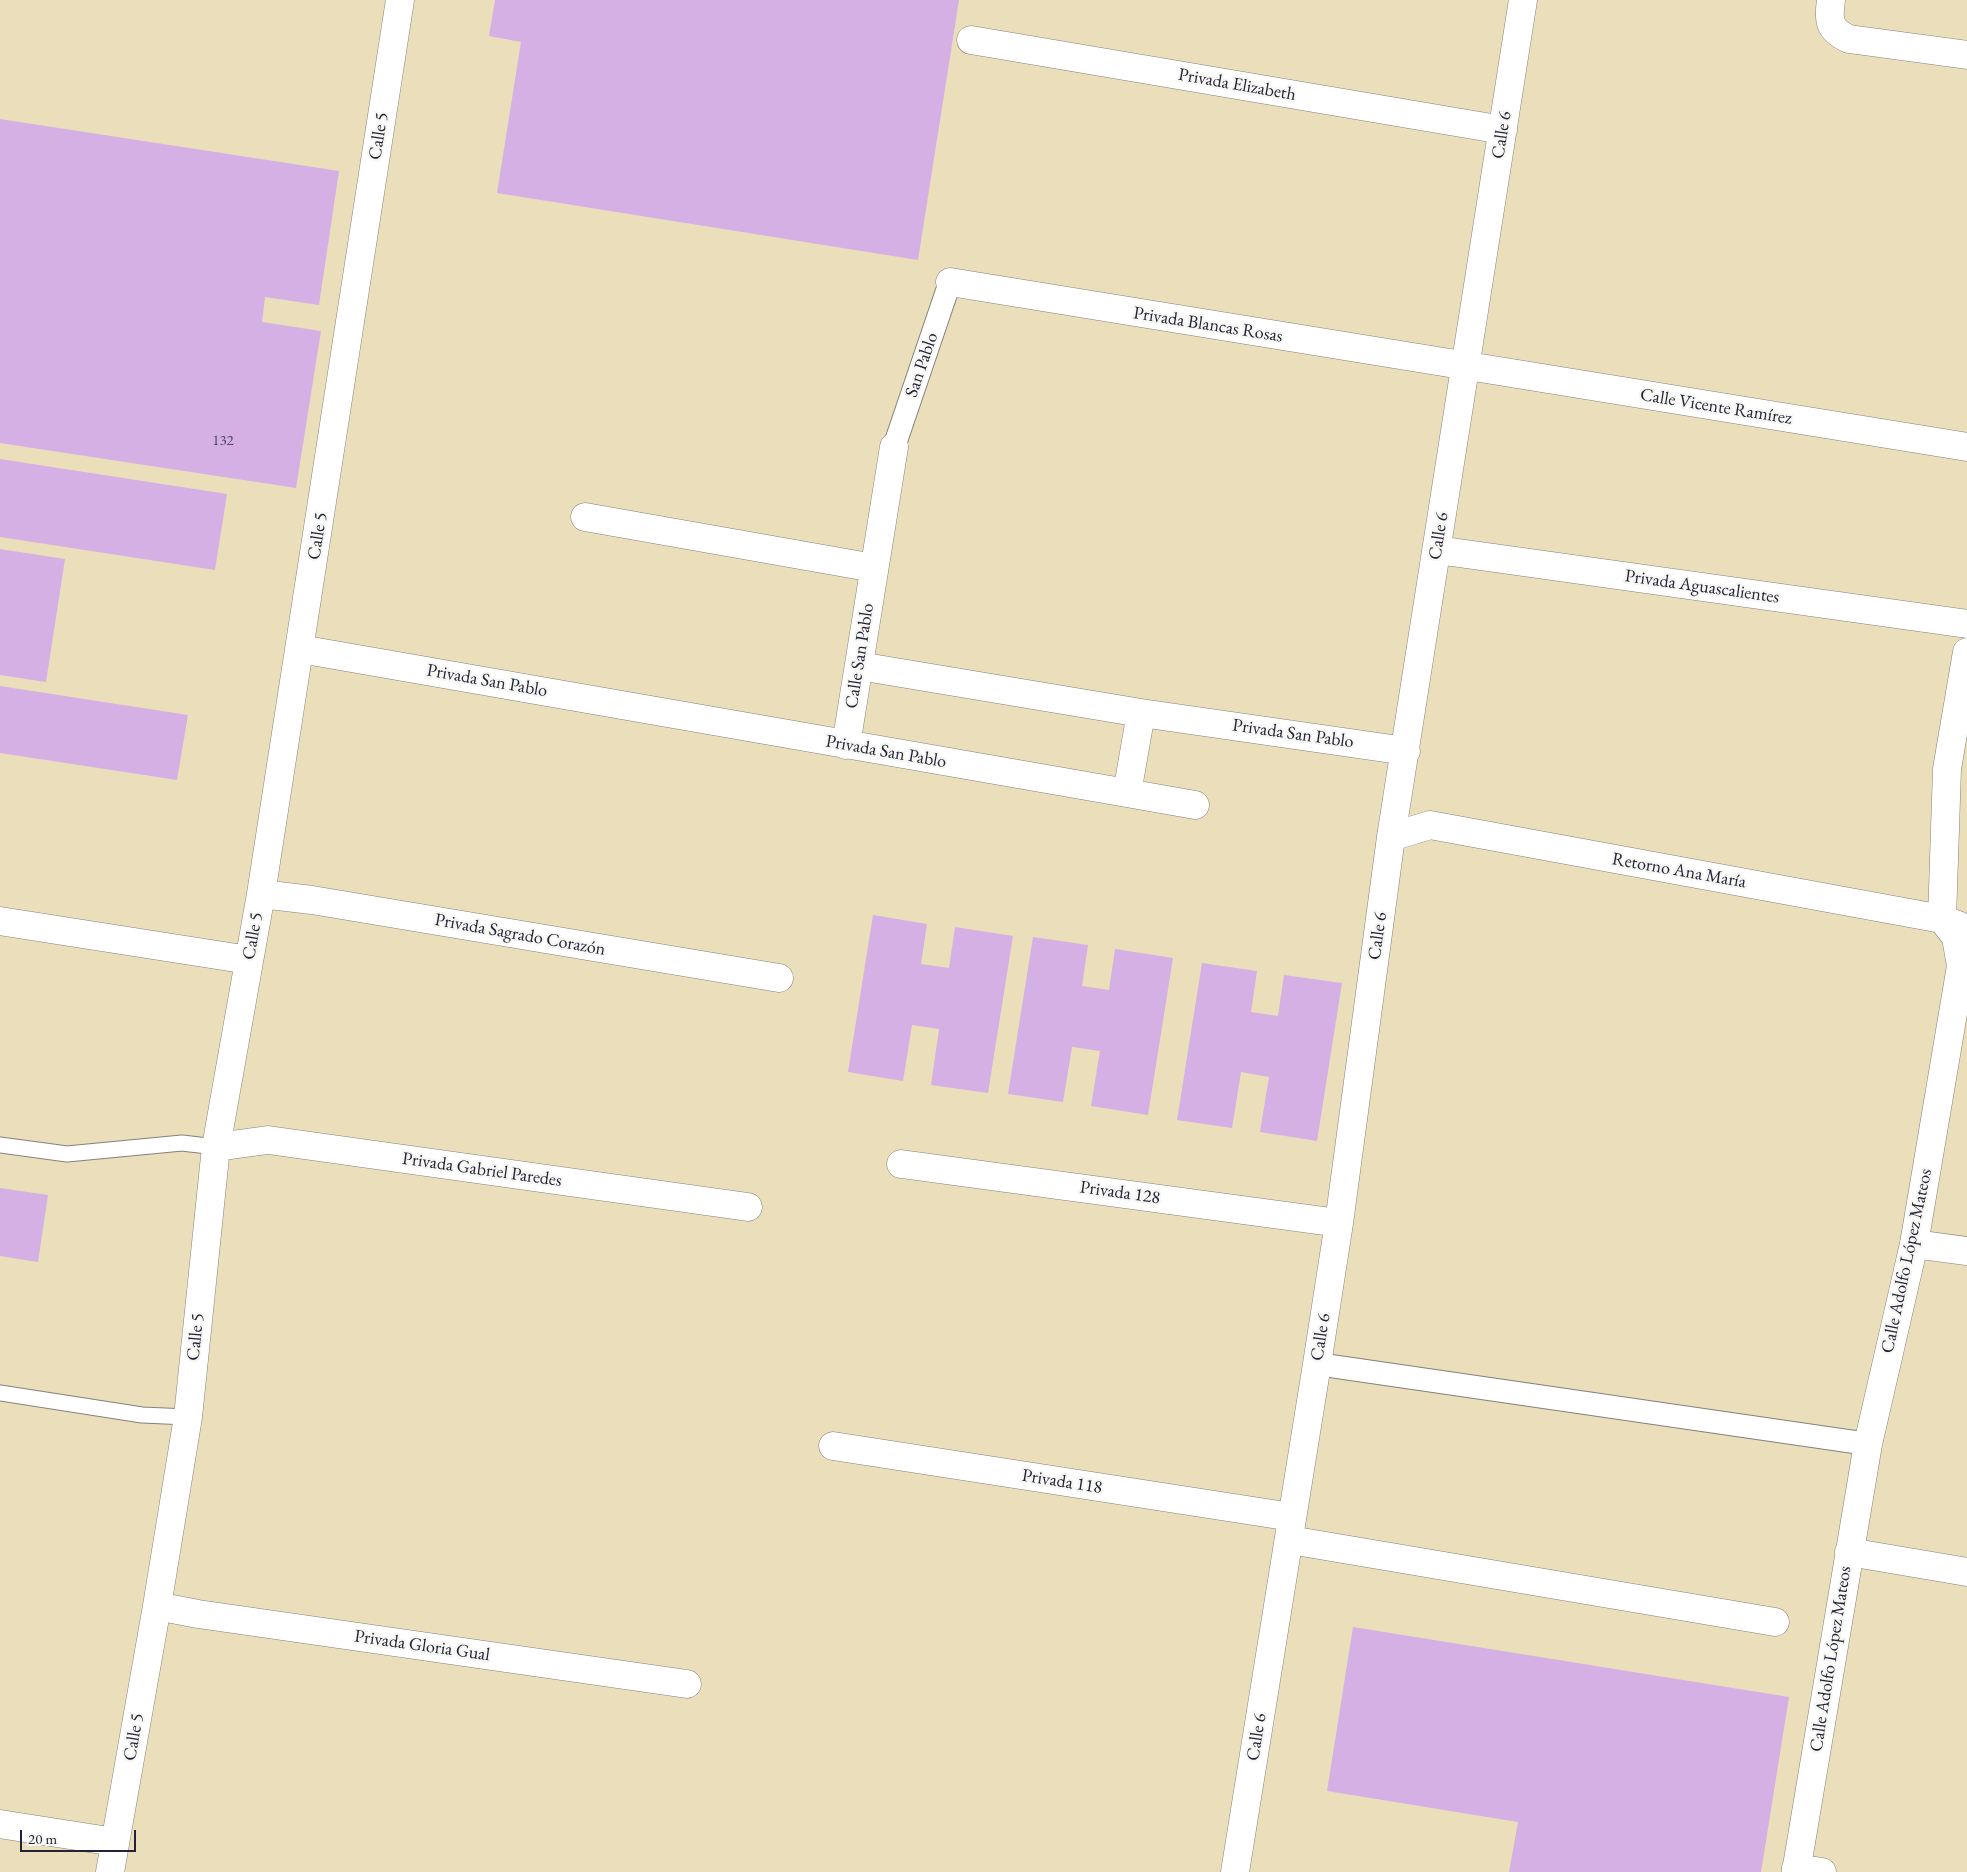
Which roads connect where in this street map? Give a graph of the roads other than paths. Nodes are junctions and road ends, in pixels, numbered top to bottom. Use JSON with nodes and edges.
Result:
{"nodes":[{"id":1,"x":1523,"y":0,"type":"edge"},
{"id":2,"x":1831,"y":0,"type":"edge"},
{"id":3,"x":392,"y":1,"type":"edge"},
{"id":4,"x":971,"y":40,"type":"dead end"},
{"id":5,"x":1967,"y":56,"type":"edge"},
{"id":6,"x":1503,"y":130,"type":"junction"},
{"id":7,"x":950,"y":282,"type":"joint"},
{"id":8,"x":1466,"y":367,"type":"junction"},
{"id":9,"x":894,"y":447,"type":"joint"},
{"id":10,"x":1967,"y":447,"type":"edge"},
{"id":11,"x":585,"y":518,"type":"dead end"},
{"id":12,"x":1436,"y":550,"type":"junction"},
{"id":13,"x":874,"y":568,"type":"junction"},
{"id":14,"x":1967,"y":624,"type":"edge"},
{"id":15,"x":300,"y":648,"type":"junction"},
{"id":16,"x":1967,"y":652,"type":"edge"},
{"id":17,"x":859,"y":666,"type":"junction"},
{"id":18,"x":1141,"y":713,"type":"junction"},
{"id":19,"x":846,"y":745,"type":"junction"},
{"id":20,"x":1406,"y":751,"type":"junction"},
{"id":21,"x":1127,"y":793,"type":"junction"},
{"id":22,"x":1195,"y":804,"type":"dead end"},
{"id":23,"x":1391,"y":837,"type":"junction"},
{"id":24,"x":261,"y":894,"type":"junction"},
{"id":25,"x":1942,"y":919,"type":"junction"},
{"id":26,"x":0,"y":921,"type":"edge"},
{"id":27,"x":1967,"y":928,"type":"edge"},
{"id":28,"x":249,"y":960,"type":"junction"},
{"id":29,"x":779,"y":978,"type":"dead end"},
{"id":30,"x":0,"y":1145,"type":"edge"},
{"id":31,"x":216,"y":1147,"type":"junction"},
{"id":32,"x":901,"y":1164,"type":"dead end"},
{"id":33,"x":748,"y":1207,"type":"dead end"},
{"id":34,"x":1339,"y":1223,"type":"junction"},
{"id":35,"x":1914,"y":1244,"type":"junction"},
{"id":36,"x":1967,"y":1251,"type":"edge"},
{"id":37,"x":1317,"y":1364,"type":"junction"},
{"id":38,"x":0,"y":1393,"type":"edge"},
{"id":39,"x":188,"y":1417,"type":"junction"},
{"id":40,"x":1868,"y":1444,"type":"junction"},
{"id":41,"x":832,"y":1446,"type":"dead end"},
{"id":42,"x":1291,"y":1528,"type":"junction"},
{"id":43,"x":1849,"y":1552,"type":"junction"},
{"id":44,"x":1967,"y":1572,"type":"edge"},
{"id":45,"x":157,"y":1606,"type":"junction"},
{"id":46,"x":1775,"y":1622,"type":"dead end"},
{"id":47,"x":687,"y":1684,"type":"dead end"},
{"id":48,"x":0,"y":1824,"type":"edge"},
{"id":49,"x":115,"y":1842,"type":"junction"},
{"id":50,"x":1805,"y":1871,"type":"edge"},
{"id":51,"x":110,"y":1872,"type":"edge"},
{"id":52,"x":1235,"y":1872,"type":"edge"}],
"edges":[{"from":1,"to":6,"type":"street","name":"Calle 6"},
{"from":2,"to":5,"type":"street"},
{"from":3,"to":15,"type":"street","name":"Calle 5"},
{"from":4,"to":6,"type":"street","name":"Privada Elizabeth"},
{"from":6,"to":8,"type":"street","name":"Calle 6"},
{"from":7,"to":8,"type":"street","name":"Privada Blancas Rosas"},
{"from":7,"to":9,"type":"street","name":"San Pablo"},
{"from":8,"to":10,"type":"street","name":"Calle Vicente Ramírez"},
{"from":8,"to":12,"type":"street","name":"Calle 6"},
{"from":9,"to":13,"type":"street"},
{"from":11,"to":13,"type":"street"},
{"from":12,"to":14,"type":"street","name":"Privada Aguascalientes"},
{"from":12,"to":20,"type":"street","name":"Calle 6"},
{"from":13,"to":17,"type":"street","name":"Calle San Pablo"},
{"from":15,"to":19,"type":"street","name":"Privada San Pablo"},
{"from":15,"to":24,"type":"street","name":"Calle 5"},
{"from":16,"to":25,"type":"street"},
{"from":17,"to":18,"type":"street","name":"Privada San Pablo"},
{"from":17,"to":19,"type":"street","name":"Calle San Pablo"},
{"from":18,"to":20,"type":"street","name":"Privada San Pablo"},
{"from":18,"to":21,"type":"street"},
{"from":19,"to":21,"type":"street","name":"Privada San Pablo"},
{"from":20,"to":23,"type":"street","name":"Calle 6"},
{"from":21,"to":22,"type":"street","name":"Privada San Pablo"},
{"from":23,"to":25,"type":"street","name":"Retorno Ana María"},
{"from":23,"to":34,"type":"street","name":"Calle 6"},
{"from":24,"to":28,"type":"street","name":"Calle 5"},
{"from":24,"to":29,"type":"street","name":"Privada Sagrado Corazón"},
{"from":25,"to":27,"type":"street","name":"Retorno Ana María"},
{"from":25,"to":35,"type":"street","name":"Calle Adolfo López Mateos"},
{"from":26,"to":28,"type":"street"},
{"from":28,"to":31,"type":"street","name":"Calle 5"},
{"from":30,"to":31,"type":"lane"},
{"from":31,"to":33,"type":"street","name":"Privada Gabriel Paredes"},
{"from":31,"to":39,"type":"street","name":"Calle 5"},
{"from":32,"to":34,"type":"street","name":"Privada 128"},
{"from":34,"to":37,"type":"street","name":"Calle 6"},
{"from":35,"to":36,"type":"street"},
{"from":35,"to":40,"type":"street","name":"Calle Adolfo López Mateos"},
{"from":37,"to":40,"type":"street"},
{"from":37,"to":42,"type":"street","name":"Calle 6"},
{"from":38,"to":39,"type":"lane"},
{"from":39,"to":45,"type":"street","name":"Calle 5"},
{"from":40,"to":43,"type":"street","name":"Calle Adolfo López Mateos"},
{"from":41,"to":42,"type":"street","name":"Privada 118"},
{"from":42,"to":46,"type":"street","name":"Privada 118"},
{"from":42,"to":52,"type":"street","name":"Calle 6"},
{"from":43,"to":44,"type":"street"},
{"from":43,"to":50,"type":"street","name":"Calle Adolfo López Mateos"},
{"from":45,"to":47,"type":"street","name":"Privada Gloria Gual"},
{"from":45,"to":49,"type":"street","name":"Calle 5"},
{"from":48,"to":49,"type":"street"},
{"from":49,"to":51,"type":"street","name":"Calle 5"}]}
